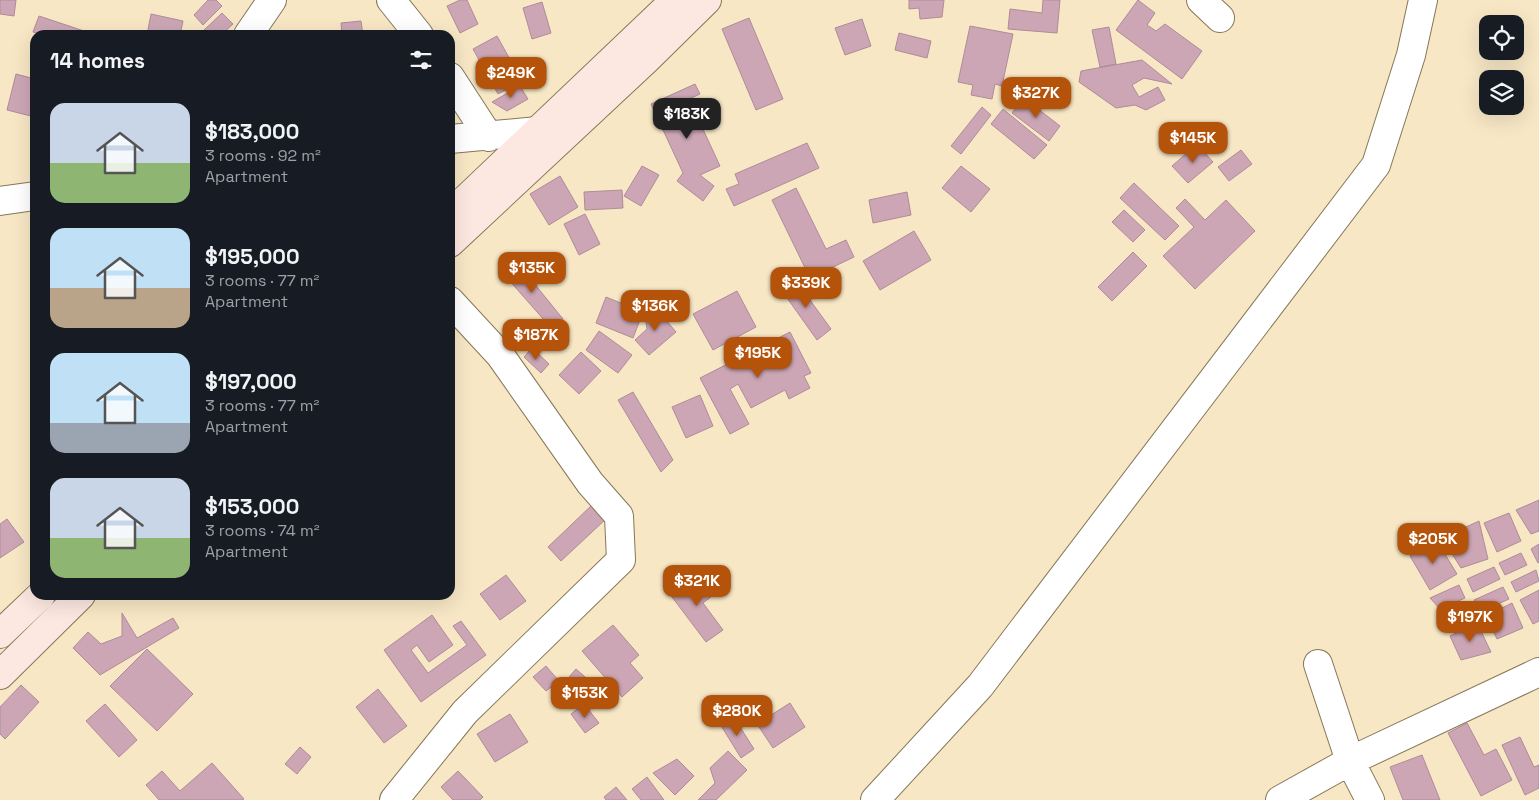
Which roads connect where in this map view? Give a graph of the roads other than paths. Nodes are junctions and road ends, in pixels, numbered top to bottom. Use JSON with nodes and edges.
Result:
{"nodes":[{"id":1,"x":272,"y":0,"type":"edge"},
{"id":2,"x":391,"y":0,"type":"edge"},
{"id":3,"x":675,"y":0,"type":"edge"},
{"id":4,"x":706,"y":0,"type":"edge"},
{"id":5,"x":1201,"y":0,"type":"edge"},
{"id":6,"x":1423,"y":0,"type":"edge"},
{"id":7,"x":1220,"y":18,"type":"dead end"},
{"id":8,"x":251,"y":30,"type":"edge"},
{"id":9,"x":415,"y":30,"type":"edge"},
{"id":10,"x":455,"y":84,"type":"edge"},
{"id":11,"x":538,"y":131,"type":"junction"},
{"id":12,"x":489,"y":137,"type":"junction"},
{"id":13,"x":455,"y":139,"type":"edge"},
{"id":14,"x":30,"y":197,"type":"edge"},
{"id":15,"x":0,"y":201,"type":"edge"},
{"id":16,"x":455,"y":209,"type":"edge"},
{"id":17,"x":455,"y":238,"type":"edge"},
{"id":18,"x":455,"y":307,"type":"edge"},
{"id":19,"x":37,"y":600,"type":"edge"},
{"id":20,"x":77,"y":600,"type":"edge"},
{"id":21,"x":0,"y":634,"type":"edge"},
{"id":22,"x":1318,"y":664,"type":"dead end"},
{"id":23,"x":1539,"y":672,"type":"edge"},
{"id":24,"x":0,"y":675,"type":"edge"},
{"id":25,"x":1350,"y":761,"type":"junction"},
{"id":26,"x":394,"y":800,"type":"edge"},
{"id":27,"x":875,"y":800,"type":"edge"},
{"id":28,"x":1280,"y":800,"type":"edge"},
{"id":29,"x":1370,"y":800,"type":"edge"}],
"edges":[{"from":1,"to":8,"type":"street"},
{"from":2,"to":9,"type":"street"},
{"from":3,"to":11,"type":"street"},
{"from":4,"to":17,"type":"street"},
{"from":5,"to":7,"type":"street"},
{"from":6,"to":27,"type":"street"},
{"from":10,"to":12,"type":"street"},
{"from":11,"to":12,"type":"street"},
{"from":11,"to":16,"type":"street"},
{"from":12,"to":13,"type":"street"},
{"from":14,"to":15,"type":"street"},
{"from":18,"to":26,"type":"street"},
{"from":19,"to":21,"type":"street"},
{"from":20,"to":24,"type":"street"},
{"from":22,"to":25,"type":"street"},
{"from":23,"to":25,"type":"street"},
{"from":25,"to":28,"type":"street"},
{"from":25,"to":29,"type":"street"}]}
